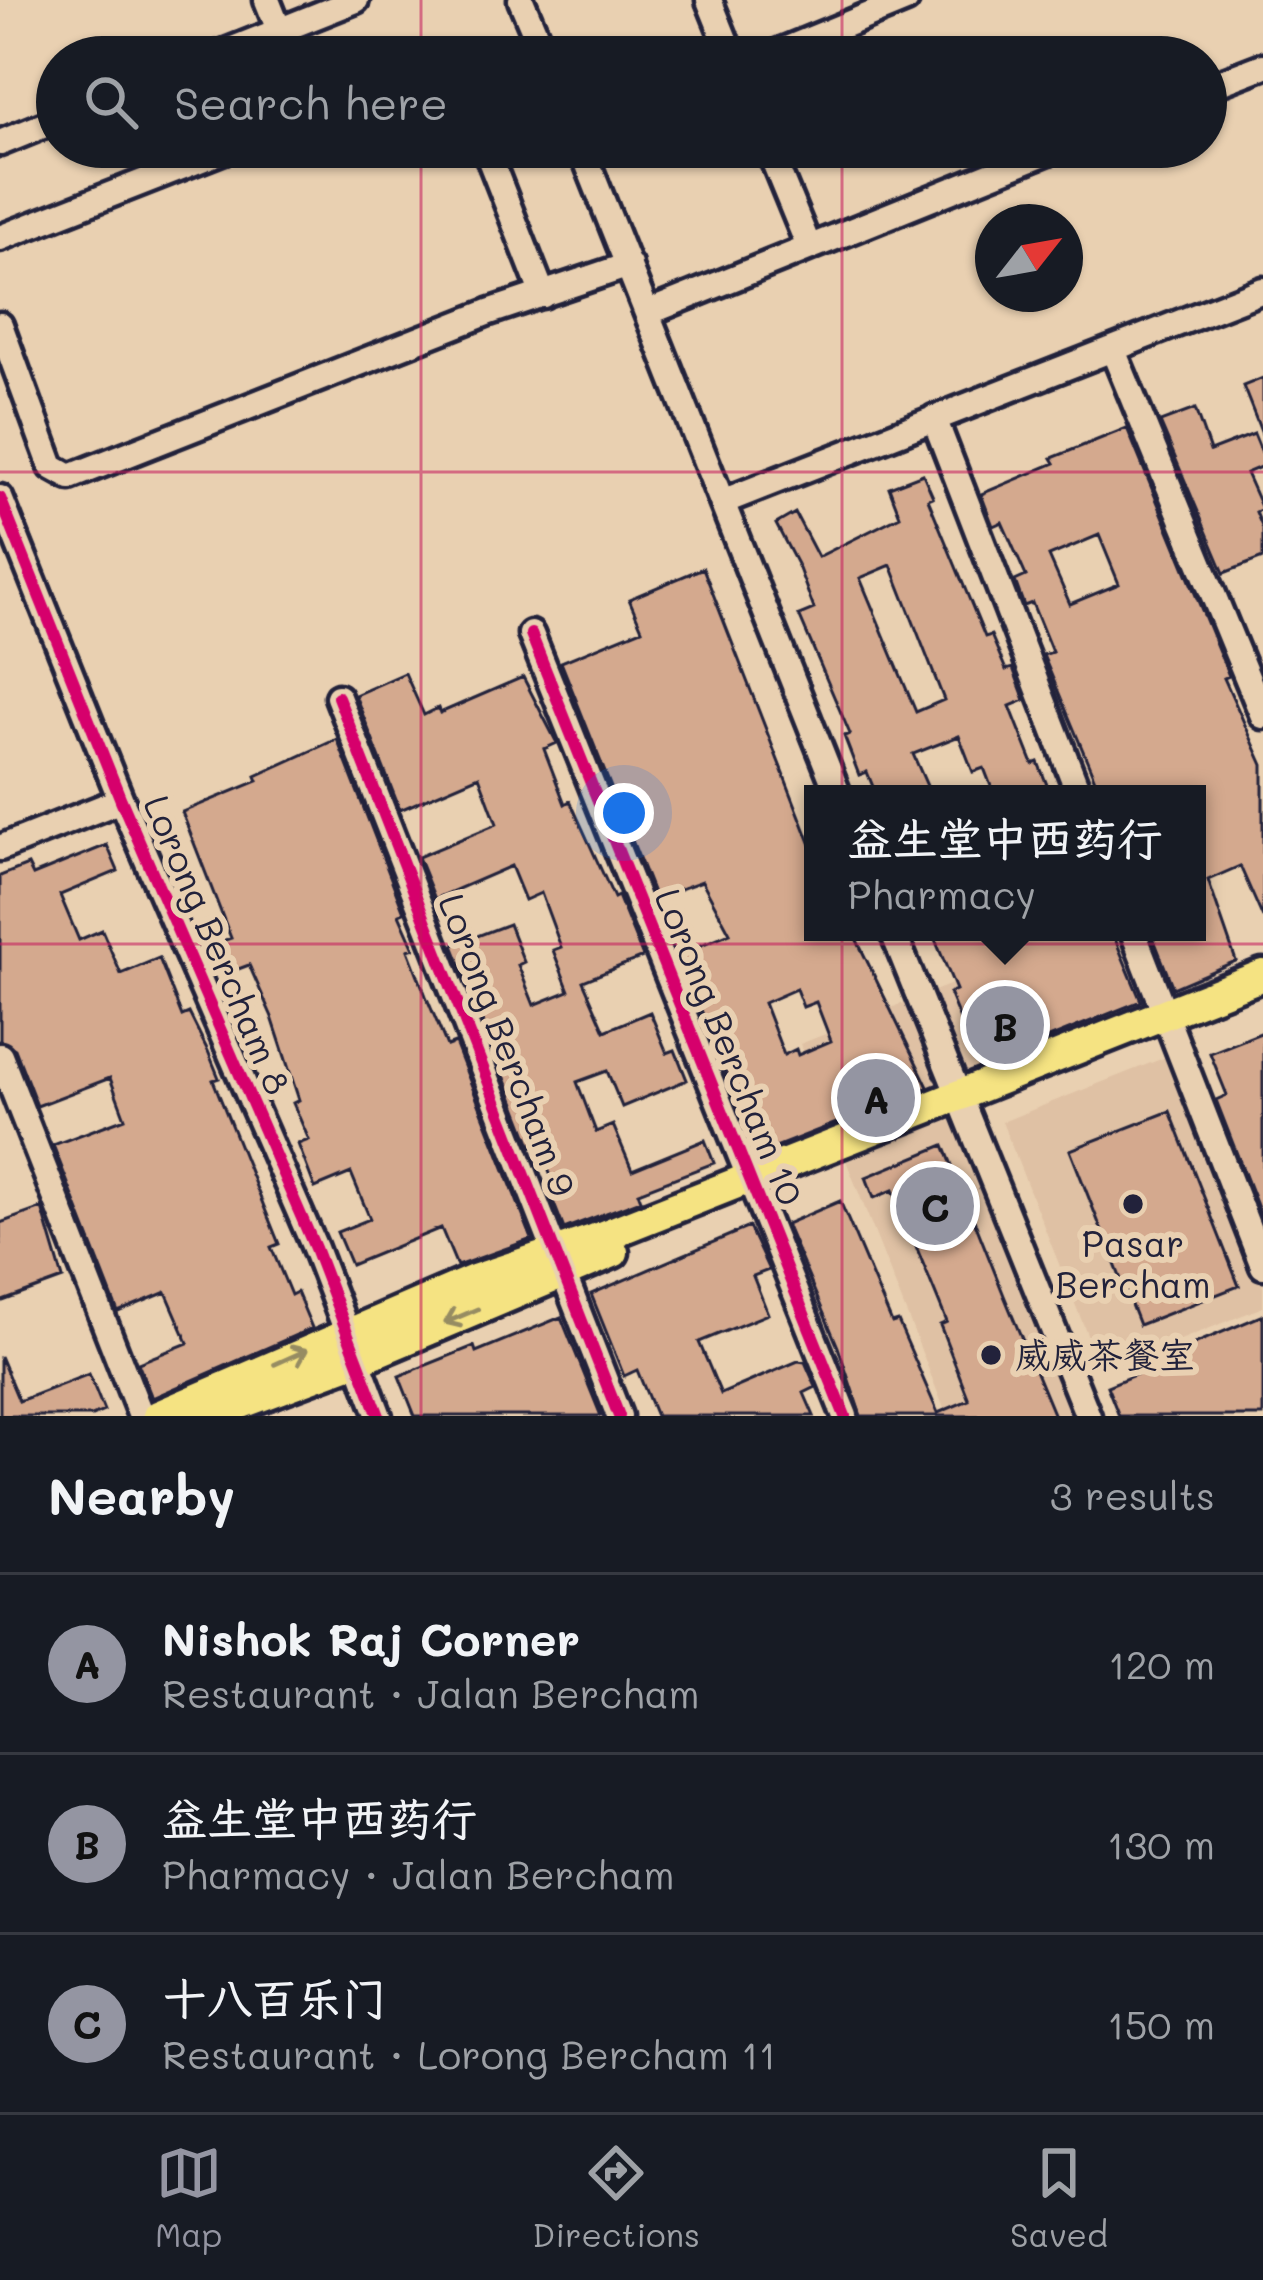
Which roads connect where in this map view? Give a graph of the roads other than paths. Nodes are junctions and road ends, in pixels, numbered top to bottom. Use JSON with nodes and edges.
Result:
{"nodes":[{"id":1,"x":267,"y":0,"type":"edge"},
{"id":2,"x":356,"y":0,"type":"edge"},
{"id":3,"x":521,"y":0,"type":"edge"},
{"id":4,"x":709,"y":0,"type":"edge"},
{"id":5,"x":906,"y":0,"type":"edge"},
{"id":6,"x":279,"y":30,"type":"junction"},
{"id":7,"x":264,"y":36,"type":"edge"},
{"id":8,"x":536,"y":36,"type":"edge"},
{"id":9,"x":724,"y":36,"type":"edge"},
{"id":10,"x":818,"y":36,"type":"edge"},
{"id":11,"x":1263,"y":66,"type":"edge"},
{"id":12,"x":1227,"y":80,"type":"edge"},
{"id":13,"x":36,"y":128,"type":"edge"},
{"id":14,"x":0,"y":143,"type":"edge"},
{"id":15,"x":178,"y":168,"type":"edge"},
{"id":16,"x":493,"y":168,"type":"edge"},
{"id":17,"x":590,"y":168,"type":"edge"},
{"id":18,"x":777,"y":168,"type":"edge"},
{"id":19,"x":1006,"y":168,"type":"edge"},
{"id":20,"x":0,"y":238,"type":"edge"},
{"id":21,"x":809,"y":247,"type":"junction"},
{"id":22,"x":629,"y":265,"type":"junction"},
{"id":23,"x":1263,"y":290,"type":"edge"},
{"id":24,"x":543,"y":295,"type":"junction"},
{"id":25,"x":647,"y":313,"type":"junction"},
{"id":26,"x":0,"y":325,"type":"edge"},
{"id":27,"x":1114,"y":350,"type":"junction"},
{"id":28,"x":934,"y":418,"type":"junction"},
{"id":29,"x":0,"y":498,"type":"edge"},
{"id":30,"x":722,"y":502,"type":"junction"},
{"id":31,"x":531,"y":634,"type":"dead end"},
{"id":32,"x":338,"y":697,"type":"dead end"},
{"id":33,"x":1263,"y":716,"type":"edge"},
{"id":34,"x":834,"y":785,"type":"edge"},
{"id":35,"x":1076,"y":785,"type":"edge"},
{"id":36,"x":122,"y":800,"type":"junction"},
{"id":37,"x":0,"y":848,"type":"edge"},
{"id":38,"x":897,"y":941,"type":"edge"},
{"id":39,"x":1136,"y":941,"type":"edge"},
{"id":40,"x":1263,"y":975,"type":"edge"},
{"id":41,"x":1263,"y":992,"type":"edge"},
{"id":42,"x":1168,"y":1022,"type":"junction"},
{"id":43,"x":0,"y":1056,"type":"edge"},
{"id":44,"x":962,"y":1104,"type":"junction"},
{"id":45,"x":752,"y":1185,"type":"junction"},
{"id":46,"x":560,"y":1263,"type":"junction"},
{"id":47,"x":1263,"y":1266,"type":"edge"},
{"id":48,"x":352,"y":1346,"type":"junction"},
{"id":49,"x":141,"y":1416,"type":"edge"},
{"id":50,"x":158,"y":1416,"type":"edge"},
{"id":51,"x":207,"y":1416,"type":"edge"},
{"id":52,"x":379,"y":1416,"type":"edge"},
{"id":53,"x":619,"y":1416,"type":"edge"},
{"id":54,"x":844,"y":1416,"type":"edge"},
{"id":55,"x":1088,"y":1416,"type":"edge"}],
"edges":[{"from":1,"to":6,"type":"street"},
{"from":2,"to":6,"type":"street"},
{"from":3,"to":8,"type":"street"},
{"from":4,"to":9,"type":"street"},
{"from":5,"to":10,"type":"street"},
{"from":6,"to":7,"type":"street"},
{"from":11,"to":12,"type":"street"},
{"from":13,"to":14,"type":"street"},
{"from":15,"to":20,"type":"street"},
{"from":16,"to":24,"type":"street"},
{"from":17,"to":22,"type":"street"},
{"from":18,"to":21,"type":"street"},
{"from":19,"to":21,"type":"street"},
{"from":21,"to":25,"type":"street"},
{"from":22,"to":24,"type":"street"},
{"from":22,"to":25,"type":"street"},
{"from":23,"to":27,"type":"street"},
{"from":24,"to":26,"type":"street"},
{"from":25,"to":30,"type":"street"},
{"from":27,"to":28,"type":"street"},
{"from":27,"to":33,"type":"street"},
{"from":28,"to":30,"type":"street"},
{"from":28,"to":35,"type":"street"},
{"from":29,"to":36,"type":"street","name":"Lorong Bercham 8"},
{"from":30,"to":34,"type":"street"},
{"from":31,"to":45,"type":"street","name":"Lorong Bercham 10"},
{"from":32,"to":46,"type":"street","name":"Lorong Bercham 9"},
{"from":36,"to":37,"type":"street"},
{"from":36,"to":48,"type":"street","name":"Lorong Bercham 8"},
{"from":38,"to":44,"type":"street"},
{"from":39,"to":42,"type":"street"},
{"from":40,"to":42,"type":"main road"},
{"from":41,"to":42,"type":"main road"},
{"from":42,"to":44,"type":"main road"},
{"from":42,"to":47,"type":"street"},
{"from":43,"to":49,"type":"street"},
{"from":44,"to":45,"type":"main road"},
{"from":44,"to":55,"type":"street"},
{"from":45,"to":46,"type":"main road"},
{"from":45,"to":54,"type":"street","name":"Lorong Bercham 10"},
{"from":46,"to":48,"type":"main road"},
{"from":46,"to":53,"type":"street","name":"Lorong Bercham 9"},
{"from":50,"to":48,"type":"main road","one_way":true},
{"from":48,"to":51,"type":"main road"},
{"from":48,"to":52,"type":"street","name":"Lorong Bercham 8"}]}
